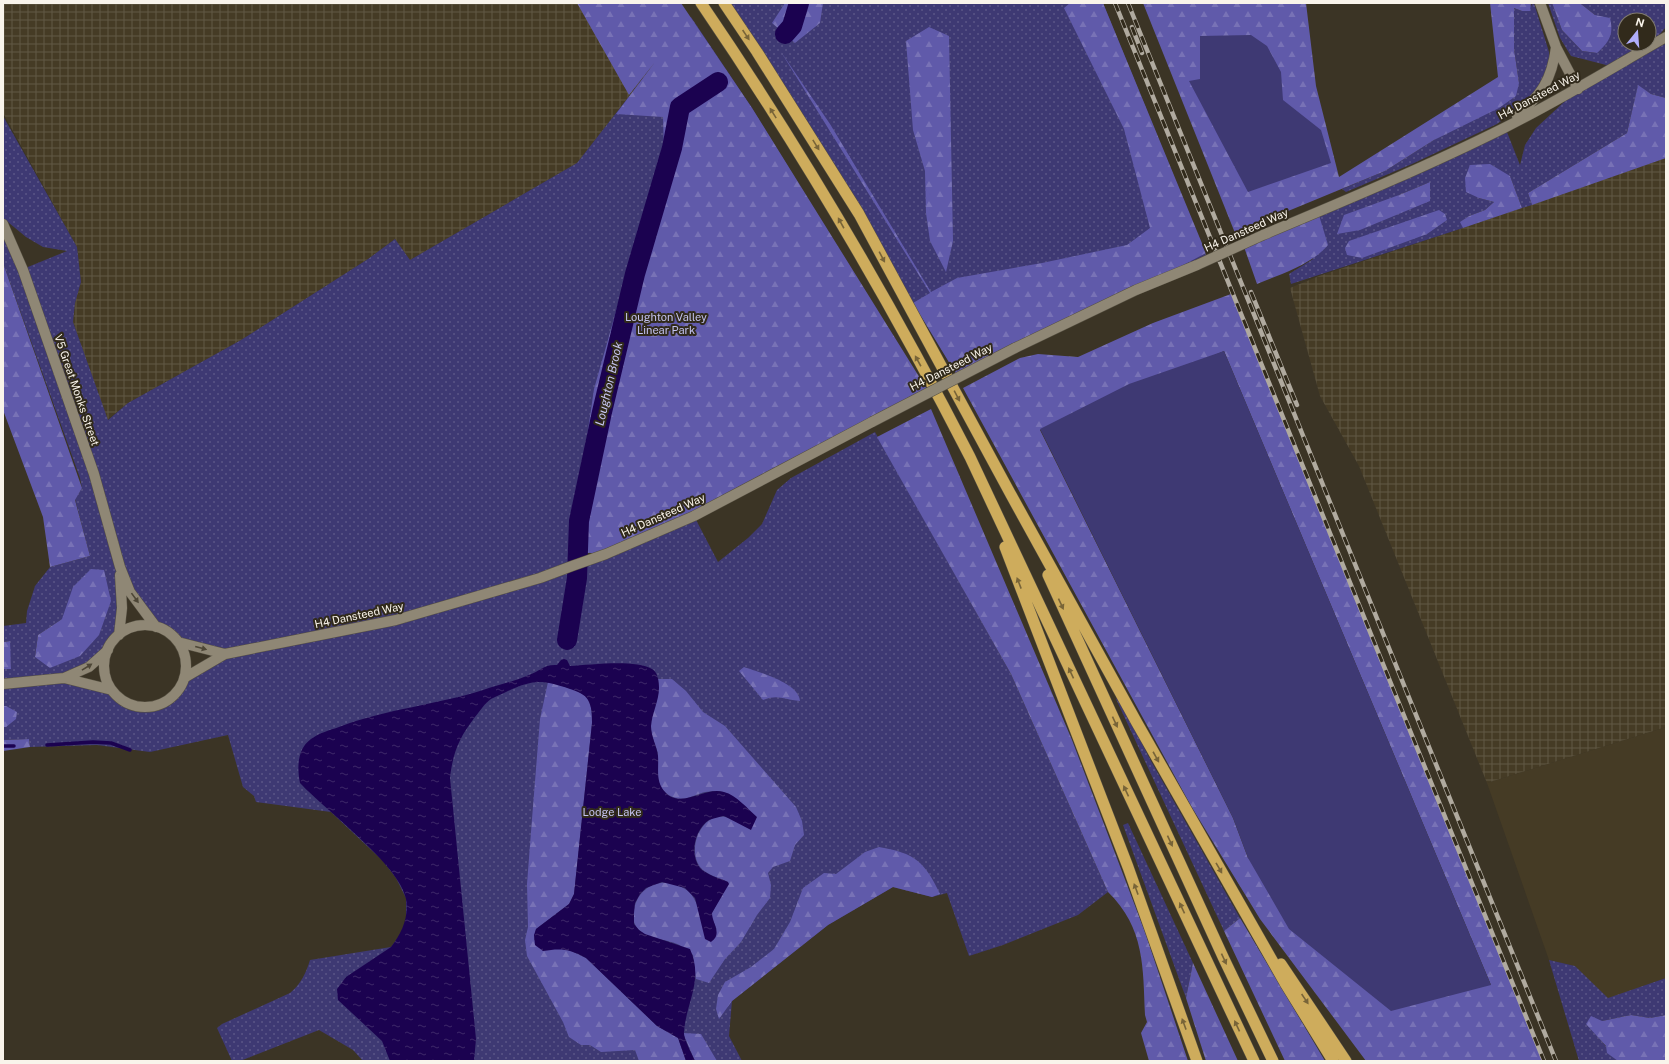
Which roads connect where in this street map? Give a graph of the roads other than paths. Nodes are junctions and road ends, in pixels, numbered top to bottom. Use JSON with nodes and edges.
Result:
{"nodes":[{"id":1,"x":701,"y":3,"type":"edge"},
{"id":2,"x":724,"y":3,"type":"edge"},
{"id":3,"x":1540,"y":3,"type":"edge"},
{"id":4,"x":1666,"y":37,"type":"edge"},
{"id":5,"x":1556,"y":47,"type":"junction"},
{"id":6,"x":1578,"y":89,"type":"junction"},
{"id":7,"x":1506,"y":127,"type":"junction"},
{"id":8,"x":3,"y":224,"type":"edge"},
{"id":9,"x":970,"y":457,"type":"junction"},
{"id":10,"x":1010,"y":493,"type":"junction"},
{"id":11,"x":120,"y":567,"type":"junction"},
{"id":12,"x":156,"y":627,"type":"junction"},
{"id":13,"x":119,"y":635,"type":"junction"},
{"id":14,"x":178,"y":642,"type":"junction"},
{"id":15,"x":108,"y":650,"type":"junction"},
{"id":16,"x":225,"y":654,"type":"junction"},
{"id":17,"x":64,"y":678,"type":"junction"},
{"id":18,"x":184,"y":678,"type":"junction"},
{"id":19,"x":8,"y":683,"type":"edge"},
{"id":20,"x":112,"y":690,"type":"junction"},
{"id":21,"x":1244,"y":908,"type":"junction"},
{"id":22,"x":1197,"y":1061,"type":"edge"},
{"id":23,"x":1254,"y":1061,"type":"edge"},
{"id":24,"x":1274,"y":1061,"type":"edge"},
{"id":25,"x":1333,"y":1061,"type":"edge"},
{"id":26,"x":1346,"y":1061,"type":"edge"}],
"edges":[{"from":9,"to":1,"type":"highway","one_way":true},
{"from":2,"to":10,"type":"highway","one_way":true},
{"from":3,"to":5,"type":"street"},
{"from":4,"to":6,"type":"street","name":"H4 Dansteed Way"},
{"from":5,"to":6,"type":"street"},
{"from":5,"to":7,"type":"street"},
{"from":6,"to":7,"type":"street","name":"H4 Dansteed Way"},
{"from":7,"to":16,"type":"street","name":"H4 Dansteed Way","bridge":true},
{"from":8,"to":11,"type":"street","name":"V5 Great Monks Street"},
{"from":22,"to":9,"type":"highway","one_way":true},
{"from":23,"to":9,"type":"highway","one_way":true},
{"from":10,"to":21,"type":"highway","one_way":true},
{"from":10,"to":24,"type":"highway","one_way":true},
{"from":11,"to":12,"type":"street","name":"V5 Great Monks Street","one_way":true},
{"from":11,"to":13,"type":"street","name":"V5 Great Monks Street"},
{"from":12,"to":13,"type":"street"},
{"from":12,"to":14,"type":"street"},
{"from":13,"to":15,"type":"street"},
{"from":14,"to":16,"type":"street","name":"H4 Dansteed Way","one_way":true},
{"from":14,"to":18,"type":"street"},
{"from":17,"to":15,"type":"street","one_way":true},
{"from":15,"to":20,"type":"street"},
{"from":16,"to":18,"type":"street","name":"H4 Dansteed Way"},
{"from":17,"to":19,"type":"street"},
{"from":17,"to":20,"type":"street"},
{"from":18,"to":20,"type":"street"},
{"from":21,"to":25,"type":"highway"},
{"from":21,"to":26,"type":"highway","one_way":true}]}
